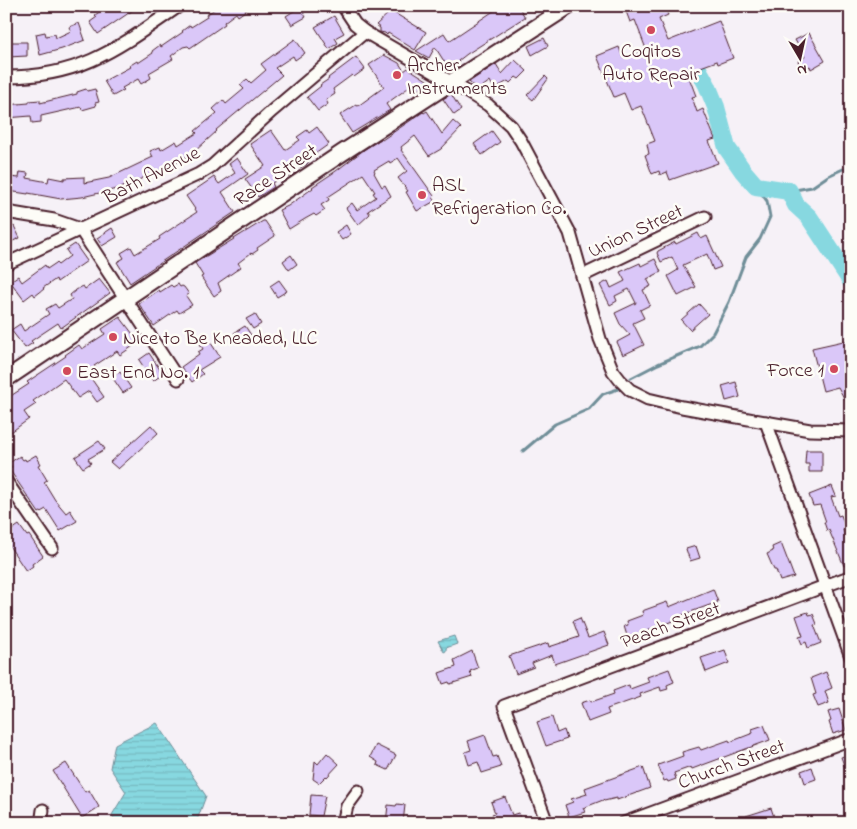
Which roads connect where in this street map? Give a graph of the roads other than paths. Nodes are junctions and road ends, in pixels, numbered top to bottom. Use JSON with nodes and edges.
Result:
{"nodes":[{"id":1,"x":179,"y":6,"type":"edge"},
{"id":2,"x":343,"y":6,"type":"edge"},
{"id":3,"x":569,"y":6,"type":"edge"},
{"id":4,"x":365,"y":32,"type":"junction"},
{"id":5,"x":6,"y":77,"type":"edge"},
{"id":6,"x":451,"y":82,"type":"junction"},
{"id":7,"x":6,"y":212,"type":"edge"},
{"id":8,"x":705,"y":218,"type":"dead end"},
{"id":9,"x":80,"y":230,"type":"junction"},
{"id":10,"x":6,"y":264,"type":"edge"},
{"id":11,"x":582,"y":276,"type":"junction"},
{"id":12,"x":125,"y":297,"type":"junction"},
{"id":13,"x":6,"y":378,"type":"edge"},
{"id":14,"x":178,"y":379,"type":"dead end"},
{"id":15,"x":766,"y":422,"type":"junction"},
{"id":16,"x":851,"y":431,"type":"edge"},
{"id":17,"x":6,"y":481,"type":"edge"},
{"id":18,"x":52,"y":548,"type":"dead end"},
{"id":19,"x":849,"y":577,"type":"dead end"},
{"id":20,"x":825,"y":587,"type":"junction"},
{"id":21,"x":851,"y":657,"type":"edge"},
{"id":22,"x":851,"y":739,"type":"edge"},
{"id":23,"x":358,"y":791,"type":"dead end"},
{"id":24,"x":43,"y":810,"type":"dead end"},
{"id":25,"x":42,"y":823,"type":"edge"},
{"id":26,"x":343,"y":823,"type":"edge"},
{"id":27,"x":547,"y":823,"type":"edge"},
{"id":28,"x":624,"y":823,"type":"edge"}],
"edges":[{"from":1,"to":5,"type":"street"},
{"from":2,"to":4,"type":"street"},
{"from":3,"to":6,"type":"main road","name":"Race Street"},
{"from":4,"to":6,"type":"street"},
{"from":4,"to":9,"type":"street","name":"Bath Avenue"},
{"from":6,"to":11,"type":"street"},
{"from":6,"to":12,"type":"main road","name":"Race Street"},
{"from":7,"to":9,"type":"street"},
{"from":8,"to":11,"type":"street","name":"Union Street"},
{"from":9,"to":10,"type":"street","name":"Bath Avenue"},
{"from":9,"to":12,"type":"street"},
{"from":11,"to":15,"type":"street"},
{"from":12,"to":13,"type":"main road","name":"Race Street"},
{"from":12,"to":14,"type":"street"},
{"from":15,"to":16,"type":"street"},
{"from":15,"to":20,"type":"street"},
{"from":17,"to":18,"type":"street"},
{"from":19,"to":20,"type":"street","name":"Peach Street"},
{"from":20,"to":21,"type":"street"},
{"from":20,"to":27,"type":"street","name":"Peach Street"},
{"from":22,"to":28,"type":"street","name":"Church Street"},
{"from":23,"to":26,"type":"street"},
{"from":24,"to":25,"type":"street"}]}
